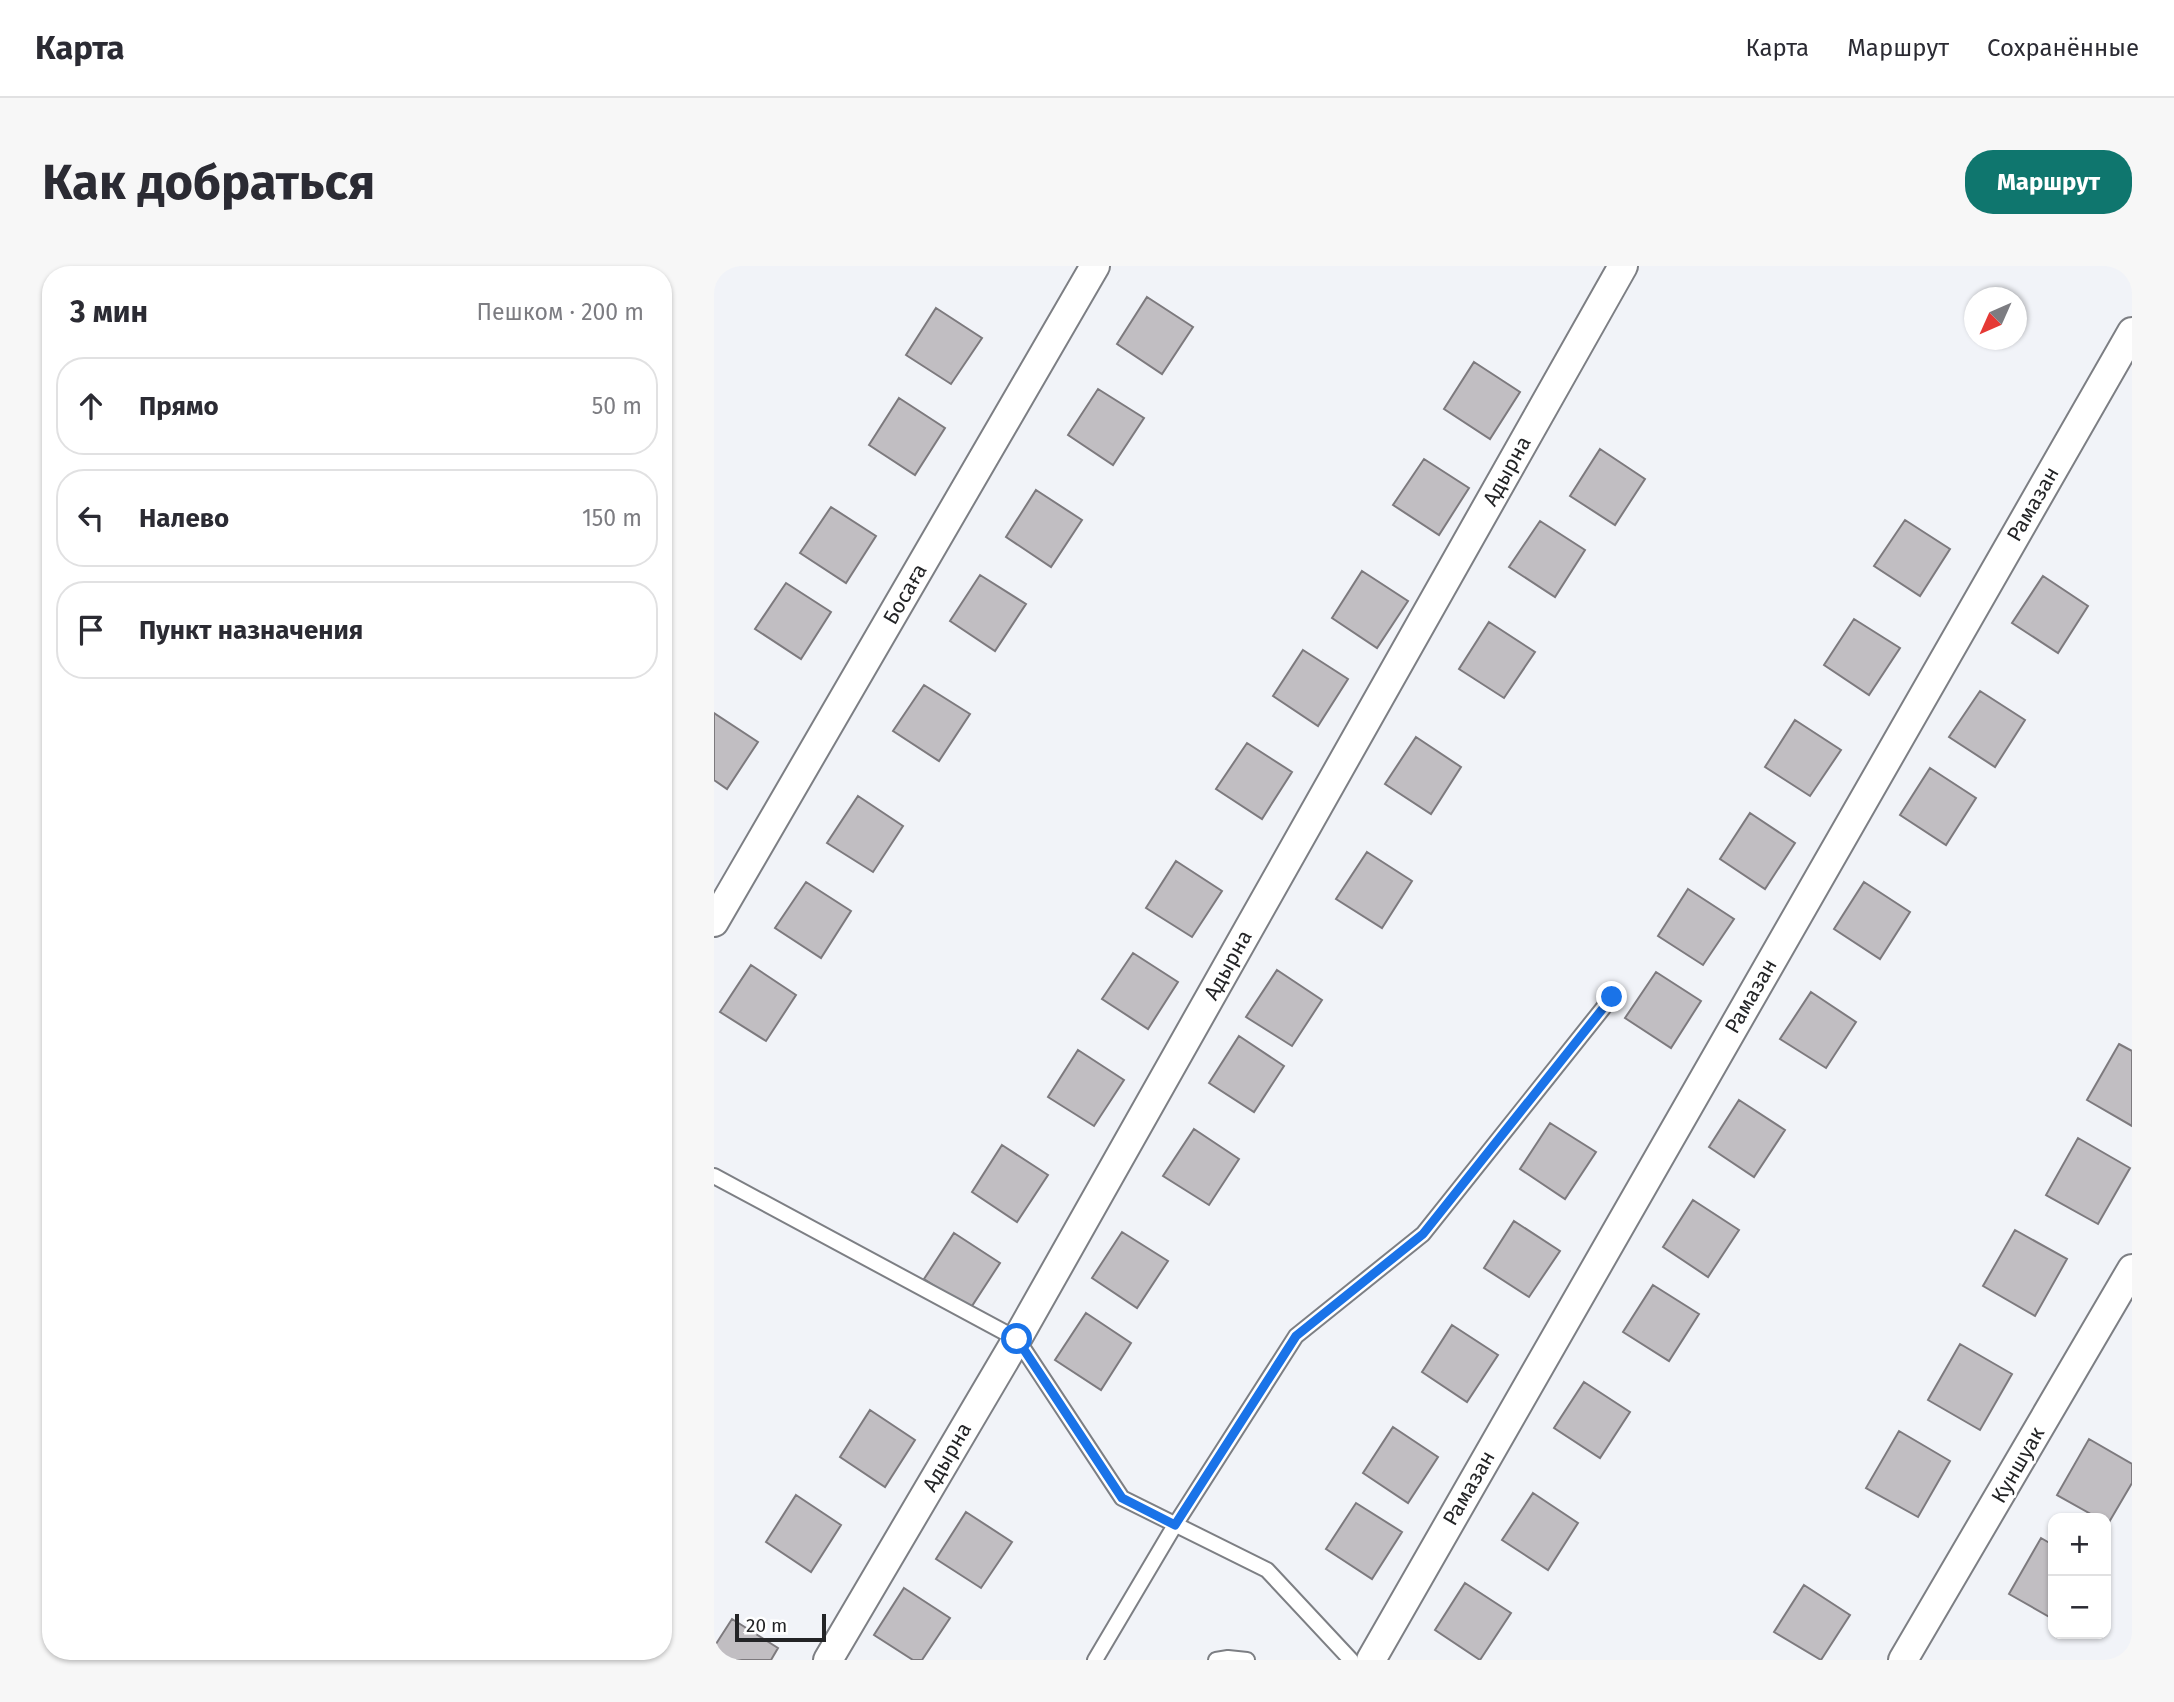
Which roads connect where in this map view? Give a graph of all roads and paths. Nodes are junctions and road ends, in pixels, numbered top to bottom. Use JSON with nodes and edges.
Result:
{"nodes":[{"id":1,"x":1095,"y":266,"type":"edge"},
{"id":2,"x":1623,"y":266,"type":"edge"},
{"id":3,"x":2132,"y":332,"type":"edge"},
{"id":4,"x":714,"y":922,"type":"edge"},
{"id":5,"x":1612,"y":997,"type":"dead end"},
{"id":6,"x":714,"y":1176,"type":"edge"},
{"id":7,"x":2132,"y":1269,"type":"edge"},
{"id":8,"x":1017,"y":1339,"type":"junction"},
{"id":9,"x":1175,"y":1525,"type":"junction"},
{"id":10,"x":828,"y":1660,"type":"edge"},
{"id":11,"x":1095,"y":1660,"type":"edge"},
{"id":12,"x":1216,"y":1660,"type":"edge"},
{"id":13,"x":1247,"y":1660,"type":"edge"},
{"id":14,"x":1351,"y":1660,"type":"edge"},
{"id":15,"x":1371,"y":1660,"type":"edge"},
{"id":16,"x":1903,"y":1660,"type":"edge"}],
"edges":[{"from":1,"to":4,"type":"street","name":"Босаға"},
{"from":2,"to":8,"type":"street","name":"Адырна"},
{"from":3,"to":15,"type":"street","name":"Рамазан"},
{"from":5,"to":9,"type":"lane"},
{"from":6,"to":8,"type":"lane"},
{"from":7,"to":16,"type":"street","name":"Куншуак"},
{"from":8,"to":9,"type":"lane"},
{"from":8,"to":10,"type":"street","name":"Адырна"},
{"from":9,"to":11,"type":"lane"},
{"from":9,"to":14,"type":"lane"},
{"from":12,"to":13,"type":"lane"}]}
